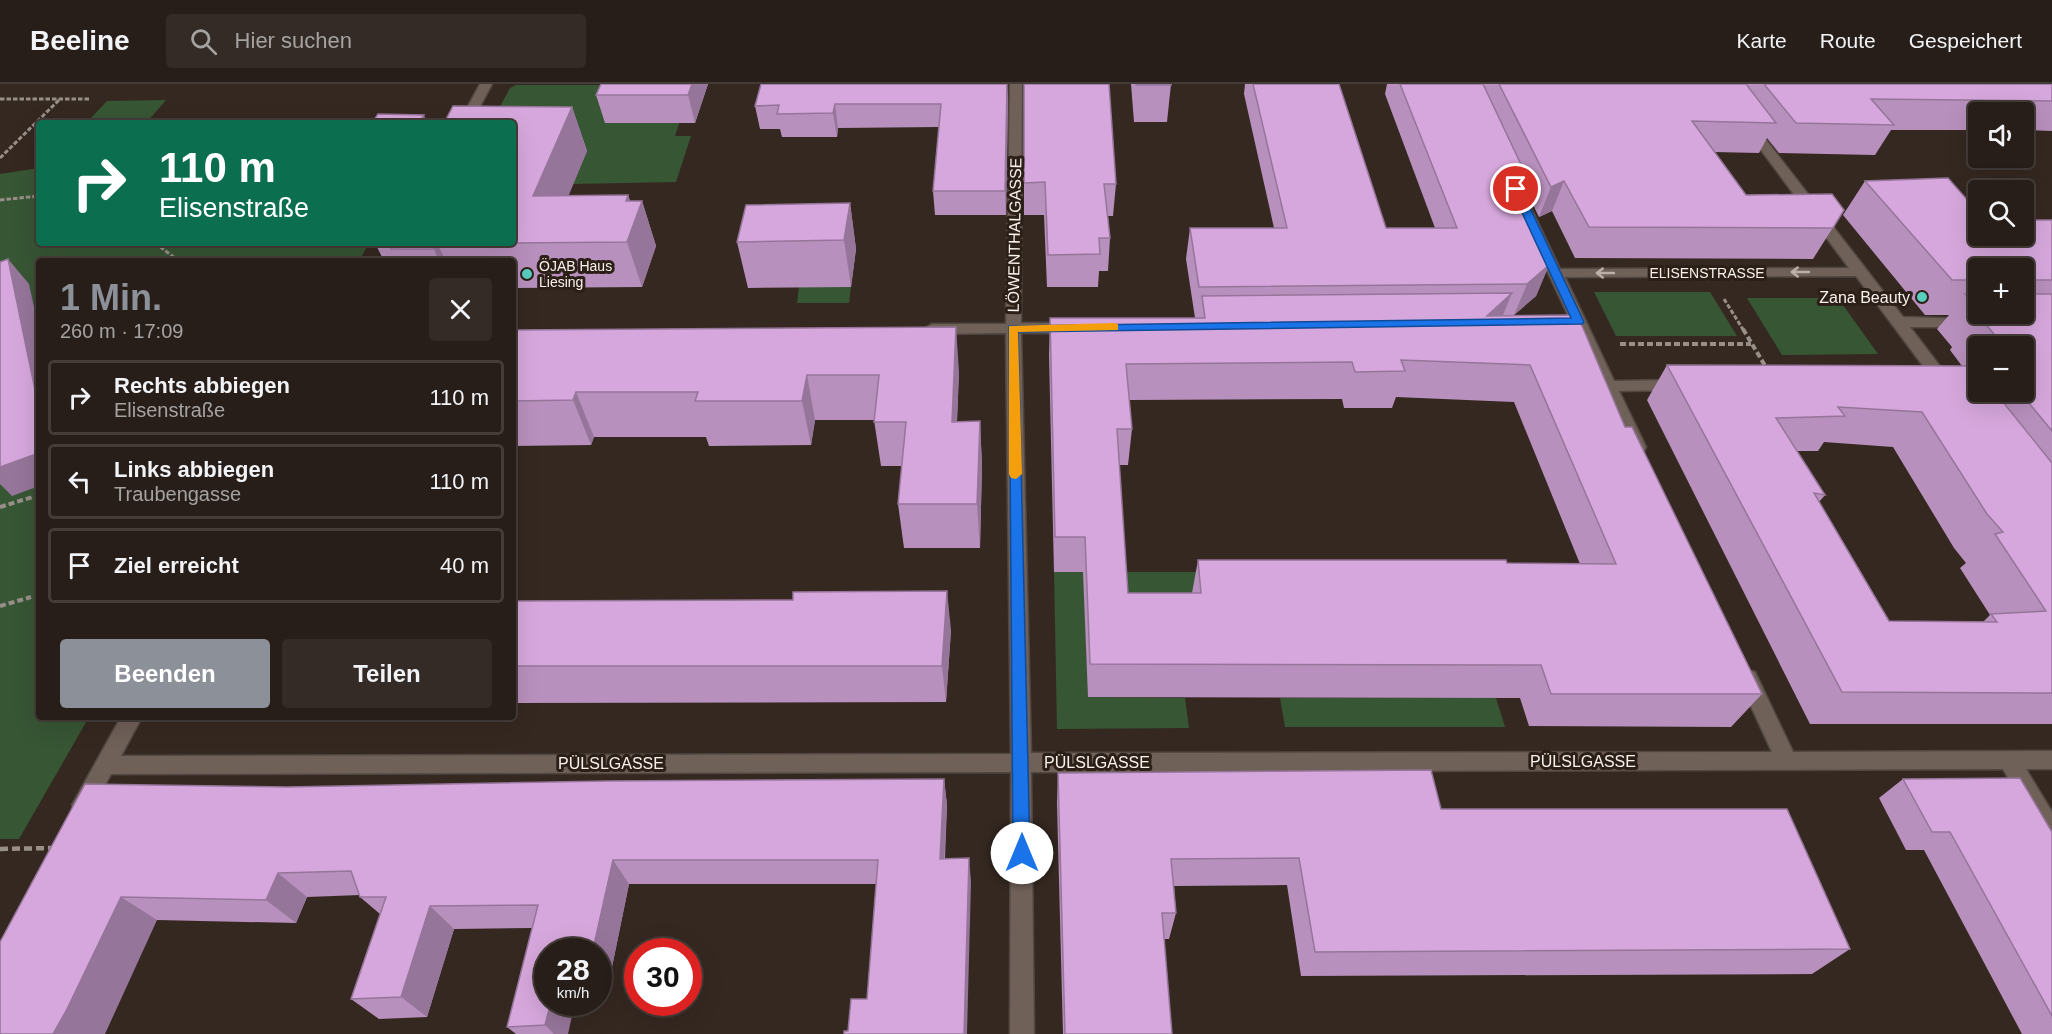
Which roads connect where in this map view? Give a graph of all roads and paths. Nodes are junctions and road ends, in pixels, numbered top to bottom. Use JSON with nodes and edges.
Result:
{"nodes":[{"id":1,"x":486,"y":84,"type":"edge"},
{"id":2,"x":1016,"y":84,"type":"edge"},
{"id":3,"x":0,"y":99,"type":"edge"},
{"id":4,"x":60,"y":99,"type":"junction"},
{"id":5,"x":89,"y":99,"type":"dead end"},
{"id":6,"x":1739,"y":112,"type":"edge"},
{"id":7,"x":39,"y":120,"type":"edge"},
{"id":8,"x":467,"y":120,"type":"edge"},
{"id":9,"x":36,"y":123,"type":"edge"},
{"id":10,"x":0,"y":158,"type":"edge"},
{"id":11,"x":1516,"y":189,"type":"edge"},
{"id":12,"x":36,"y":196,"type":"edge"},
{"id":13,"x":0,"y":200,"type":"edge"},
{"id":14,"x":164,"y":246,"type":"edge"},
{"id":15,"x":160,"y":247,"type":"joint"},
{"id":16,"x":175,"y":258,"type":"edge"},
{"id":17,"x":1858,"y":272,"type":"junction"},
{"id":18,"x":1555,"y":273,"type":"junction"},
{"id":19,"x":1708,"y":273,"type":"junction"},
{"id":20,"x":1899,"y":322,"type":"junction"},
{"id":21,"x":1968,"y":322,"type":"edge"},
{"id":22,"x":1083,"y":327,"type":"edge"},
{"id":23,"x":1013,"y":328,"type":"junction"},
{"id":24,"x":917,"y":329,"type":"edge"},
{"id":25,"x":1589,"y":344,"type":"junction"},
{"id":26,"x":1751,"y":344,"type":"junction"},
{"id":27,"x":1770,"y":373,"type":"edge"},
{"id":28,"x":1919,"y":381,"type":"edge"},
{"id":29,"x":1943,"y":381,"type":"junction"},
{"id":30,"x":1692,"y":384,"type":"edge"},
{"id":31,"x":1609,"y":386,"type":"junction"},
{"id":32,"x":1956,"y":399,"type":"edge"},
{"id":33,"x":1644,"y":460,"type":"edge"},
{"id":34,"x":36,"y":496,"type":"edge"},
{"id":35,"x":0,"y":507,"type":"edge"},
{"id":36,"x":31,"y":597,"type":"dead end"},
{"id":37,"x":0,"y":606,"type":"edge"},
{"id":38,"x":1741,"y":664,"type":"edge"},
{"id":39,"x":130,"y":720,"type":"edge"},
{"id":40,"x":2009,"y":760,"type":"junction"},
{"id":41,"x":2052,"y":760,"type":"edge"},
{"id":42,"x":1787,"y":761,"type":"junction"},
{"id":43,"x":1021,"y":762,"type":"junction"},
{"id":44,"x":106,"y":765,"type":"junction"},
{"id":45,"x":2052,"y":832,"type":"edge"},
{"id":46,"x":59,"y":848,"type":"joint"},
{"id":47,"x":0,"y":849,"type":"edge"},
{"id":48,"x":1022,"y":1034,"type":"edge"}],
"edges":[{"from":1,"to":8,"type":"street"},
{"from":2,"to":23,"type":"street","name":"LÖWENTHALGASSE"},
{"from":3,"to":4,"type":"path"},
{"from":4,"to":5,"type":"path"},
{"from":4,"to":7,"type":"path"},
{"from":6,"to":17,"type":"street"},
{"from":9,"to":10,"type":"path"},
{"from":11,"to":18,"type":"street"},
{"from":12,"to":13,"type":"path"},
{"from":14,"to":15,"type":"path"},
{"from":15,"to":16,"type":"path"},
{"from":17,"to":19,"type":"street","name":"ELISENSTRASSE","one_way":true},
{"from":17,"to":20,"type":"street"},
{"from":19,"to":18,"type":"street","name":"ELISENSTRASSE","one_way":true},
{"from":18,"to":25,"type":"street"},
{"from":19,"to":26,"type":"path"},
{"from":20,"to":21,"type":"street"},
{"from":20,"to":29,"type":"street"},
{"from":22,"to":23,"type":"street"},
{"from":23,"to":24,"type":"street"},
{"from":23,"to":43,"type":"street","name":"LÖWENTHALGASSE"},
{"from":25,"to":26,"type":"path"},
{"from":25,"to":31,"type":"street"},
{"from":26,"to":27,"type":"path"},
{"from":28,"to":29,"type":"street"},
{"from":29,"to":32,"type":"street"},
{"from":30,"to":31,"type":"street"},
{"from":31,"to":33,"type":"street"},
{"from":34,"to":35,"type":"path"},
{"from":36,"to":37,"type":"path"},
{"from":38,"to":42,"type":"street"},
{"from":39,"to":44,"type":"street"},
{"from":40,"to":41,"type":"street","name":"PÜLSLGASSE"},
{"from":40,"to":42,"type":"street","name":"PÜLSLGASSE"},
{"from":40,"to":45,"type":"street"},
{"from":42,"to":43,"type":"street","name":"PÜLSLGASSE"},
{"from":43,"to":44,"type":"street","name":"PÜLSLGASSE"},
{"from":43,"to":48,"type":"street","name":"LÖWENTHALGASSE"},
{"from":44,"to":46,"type":"street"},
{"from":46,"to":47,"type":"path"}]}
